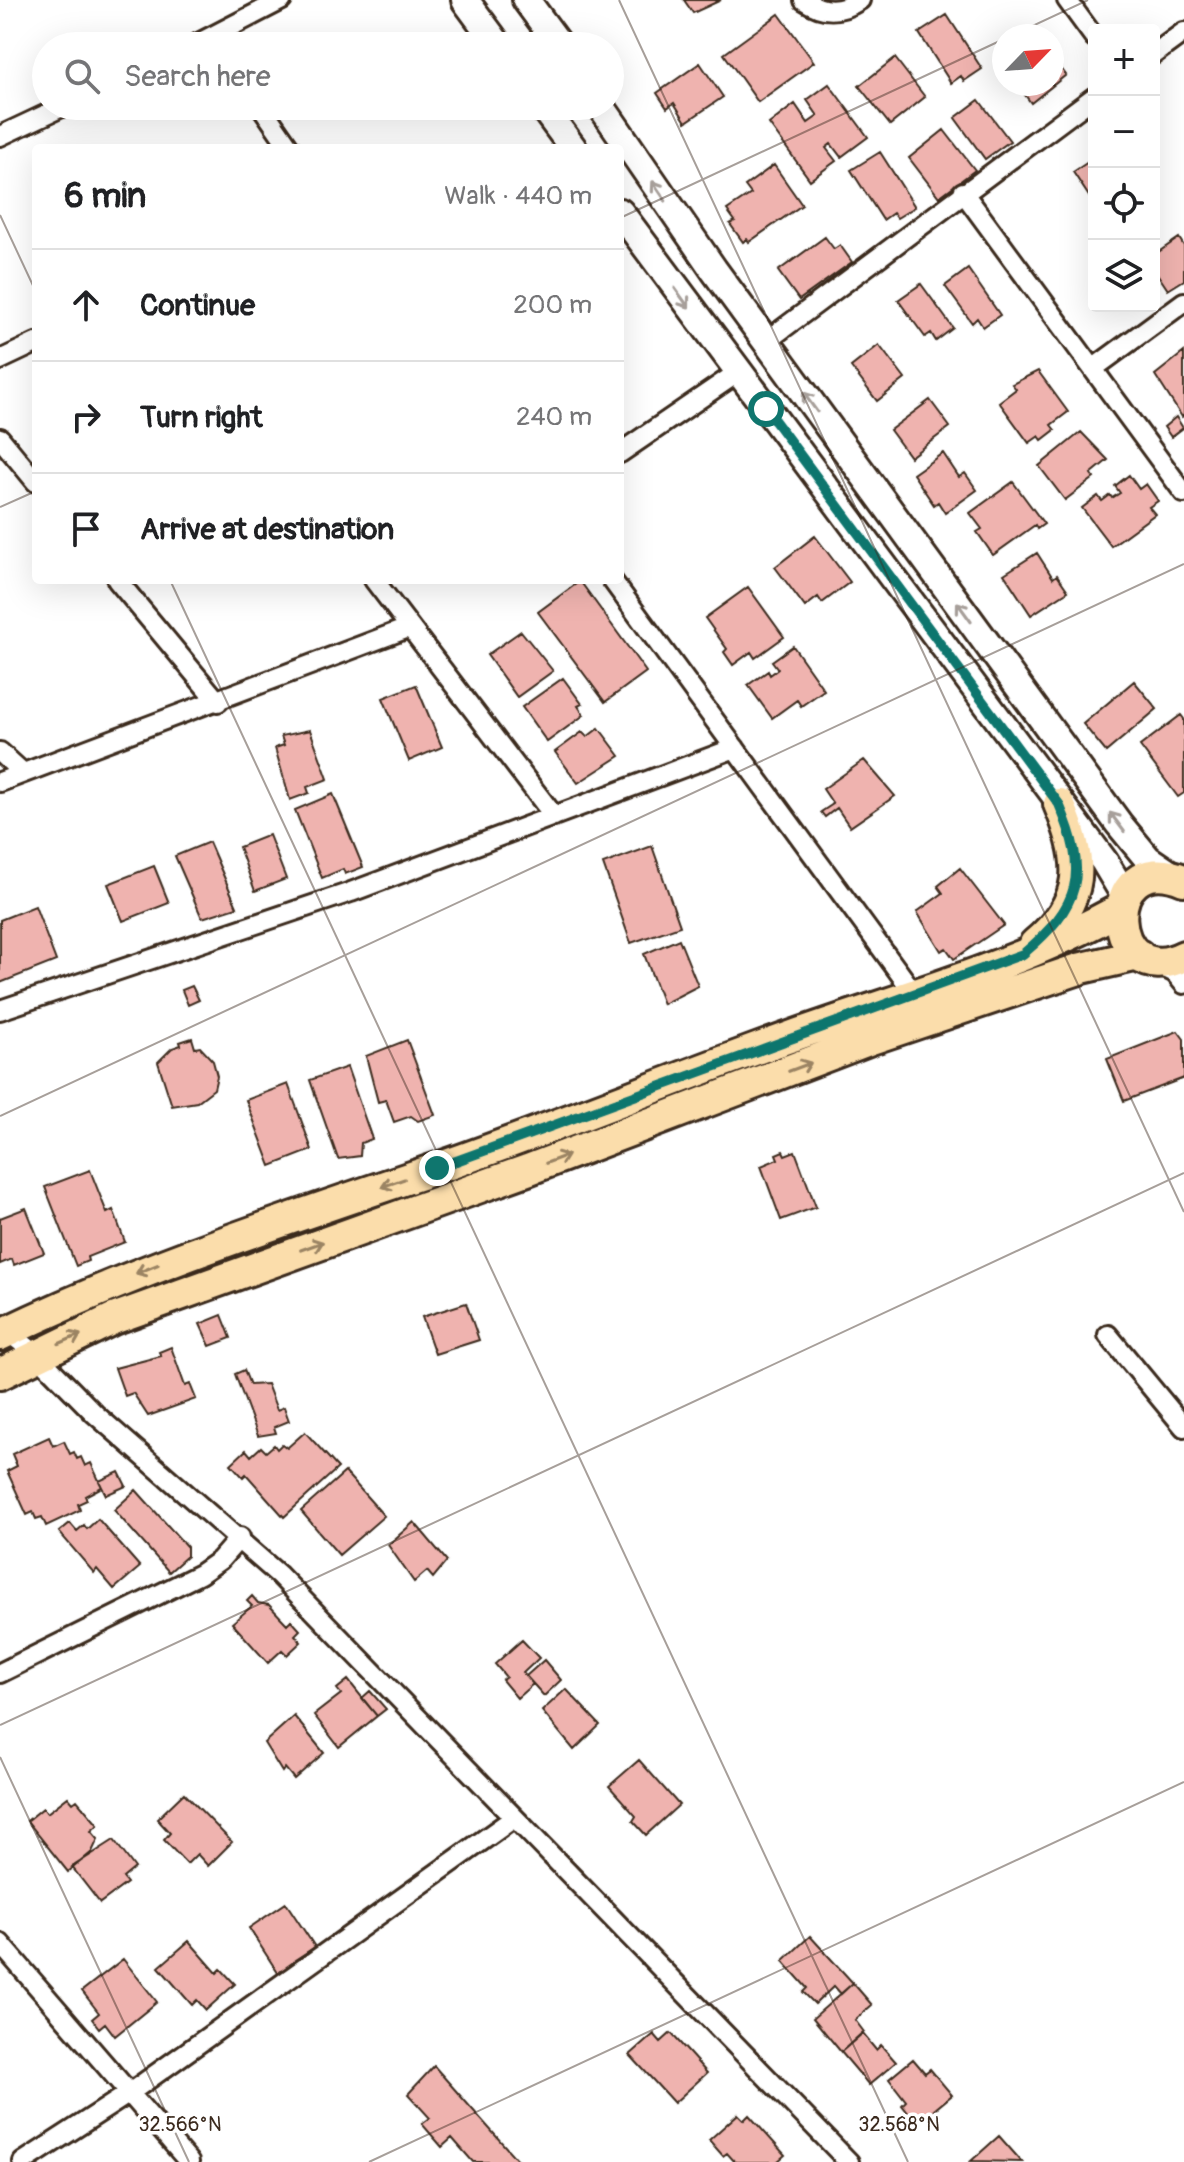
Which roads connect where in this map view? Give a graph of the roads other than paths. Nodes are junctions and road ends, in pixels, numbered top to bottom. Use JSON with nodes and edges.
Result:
{"nodes":[{"id":1,"x":282,"y":0,"type":"edge"},
{"id":2,"x":465,"y":0,"type":"edge"},
{"id":3,"x":526,"y":0,"type":"edge"},
{"id":4,"x":804,"y":0,"type":"edge"},
{"id":5,"x":860,"y":0,"type":"edge"},
{"id":6,"x":1067,"y":0,"type":"edge"},
{"id":7,"x":1088,"y":29,"type":"edge"},
{"id":8,"x":231,"y":32,"type":"edge"},
{"id":9,"x":489,"y":32,"type":"edge"},
{"id":10,"x":550,"y":32,"type":"edge"},
{"id":11,"x":1184,"y":32,"type":"edge"},
{"id":12,"x":1160,"y":50,"type":"edge"},
{"id":13,"x":1088,"y":101,"type":"edge"},
{"id":14,"x":34,"y":120,"type":"edge"},
{"id":15,"x":271,"y":120,"type":"edge"},
{"id":16,"x":552,"y":120,"type":"edge"},
{"id":17,"x":611,"y":120,"type":"edge"},
{"id":18,"x":0,"y":136,"type":"edge"},
{"id":19,"x":287,"y":144,"type":"edge"},
{"id":20,"x":570,"y":144,"type":"edge"},
{"id":21,"x":963,"y":192,"type":"junction"},
{"id":22,"x":624,"y":218,"type":"edge"},
{"id":23,"x":1184,"y":302,"type":"edge"},
{"id":24,"x":765,"y":342,"type":"junction"},
{"id":25,"x":32,"y":345,"type":"edge"},
{"id":26,"x":0,"y":360,"type":"edge"},
{"id":27,"x":1094,"y":368,"type":"junction"},
{"id":28,"x":737,"y":373,"type":"junction"},
{"id":29,"x":0,"y":438,"type":"edge"},
{"id":30,"x":624,"y":450,"type":"edge"},
{"id":31,"x":32,"y":477,"type":"edge"},
{"id":32,"x":1184,"y":493,"type":"edge"},
{"id":33,"x":120,"y":584,"type":"edge"},
{"id":34,"x":377,"y":584,"type":"edge"},
{"id":35,"x":615,"y":584,"type":"edge"},
{"id":36,"x":408,"y":628,"type":"junction"},
{"id":37,"x":218,"y":702,"type":"junction"},
{"id":38,"x":735,"y":748,"type":"junction"},
{"id":39,"x":0,"y":752,"type":"edge"},
{"id":40,"x":23,"y":773,"type":"junction"},
{"id":41,"x":0,"y":782,"type":"edge"},
{"id":42,"x":1059,"y":804,"type":"junction"},
{"id":43,"x":554,"y":816,"type":"junction"},
{"id":44,"x":1178,"y":878,"type":"edge"},
{"id":45,"x":1122,"y":902,"type":"junction"},
{"id":46,"x":1023,"y":954,"type":"junction"},
{"id":47,"x":1184,"y":956,"type":"edge"},
{"id":48,"x":1145,"y":958,"type":"junction"},
{"id":49,"x":1184,"y":984,"type":"edge"},
{"id":50,"x":914,"y":993,"type":"junction"},
{"id":51,"x":0,"y":1010,"type":"edge"},
{"id":52,"x":2,"y":1331,"type":"edge"},
{"id":53,"x":1108,"y":1335,"type":"dead end"},
{"id":54,"x":36,"y":1354,"type":"junction"},
{"id":55,"x":0,"y":1374,"type":"edge"},
{"id":56,"x":1184,"y":1427,"type":"edge"},
{"id":57,"x":240,"y":1537,"type":"junction"},
{"id":58,"x":0,"y":1673,"type":"edge"},
{"id":59,"x":514,"y":1818,"type":"junction"},
{"id":60,"x":0,"y":1943,"type":"edge"},
{"id":61,"x":128,"y":2094,"type":"junction"},
{"id":62,"x":844,"y":2161,"type":"edge"},
{"id":63,"x":23,"y":2162,"type":"edge"},
{"id":64,"x":189,"y":2162,"type":"edge"}],
"edges":[{"from":1,"to":8,"type":"street"},
{"from":2,"to":9,"type":"main road"},
{"from":3,"to":10,"type":"main road"},
{"from":4,"to":5,"type":"street"},
{"from":6,"to":7,"type":"street"},
{"from":11,"to":12,"type":"street"},
{"from":13,"to":21,"type":"street"},
{"from":14,"to":18,"type":"street"},
{"from":15,"to":19,"type":"street"},
{"from":16,"to":20,"type":"main road"},
{"from":24,"to":17,"type":"main road","one_way":true},
{"from":21,"to":24,"type":"street"},
{"from":21,"to":27,"type":"street"},
{"from":22,"to":28,"type":"main road","one_way":true},
{"from":23,"to":27,"type":"street"},
{"from":44,"to":24,"type":"main road","one_way":true},
{"from":25,"to":26,"type":"street"},
{"from":27,"to":32,"type":"street"},
{"from":28,"to":30,"type":"street"},
{"from":28,"to":42,"type":"main road"},
{"from":29,"to":31,"type":"street"},
{"from":33,"to":37,"type":"street"},
{"from":34,"to":36,"type":"street"},
{"from":35,"to":38,"type":"street"},
{"from":36,"to":37,"type":"street"},
{"from":36,"to":43,"type":"street"},
{"from":37,"to":40,"type":"street"},
{"from":38,"to":43,"type":"street"},
{"from":38,"to":50,"type":"street"},
{"from":39,"to":40,"type":"street"},
{"from":40,"to":41,"type":"street"},
{"from":42,"to":45,"type":"main road"},
{"from":42,"to":46,"type":"main road"},
{"from":43,"to":51,"type":"street"},
{"from":44,"to":45,"type":"main road"},
{"from":45,"to":46,"type":"main road"},
{"from":45,"to":48,"type":"main road"},
{"from":46,"to":50,"type":"main road"},
{"from":47,"to":48,"type":"main road"},
{"from":48,"to":49,"type":"street"},
{"from":54,"to":48,"type":"main road","one_way":true},
{"from":50,"to":52,"type":"main road","one_way":true},
{"from":52,"to":54,"type":"street"},
{"from":53,"to":56,"type":"street"},
{"from":54,"to":55,"type":"main road"},
{"from":54,"to":57,"type":"street"},
{"from":57,"to":58,"type":"street"},
{"from":57,"to":59,"type":"street"},
{"from":59,"to":61,"type":"street"},
{"from":59,"to":62,"type":"street"},
{"from":60,"to":61,"type":"street"},
{"from":61,"to":63,"type":"street"},
{"from":61,"to":64,"type":"street"}]}
